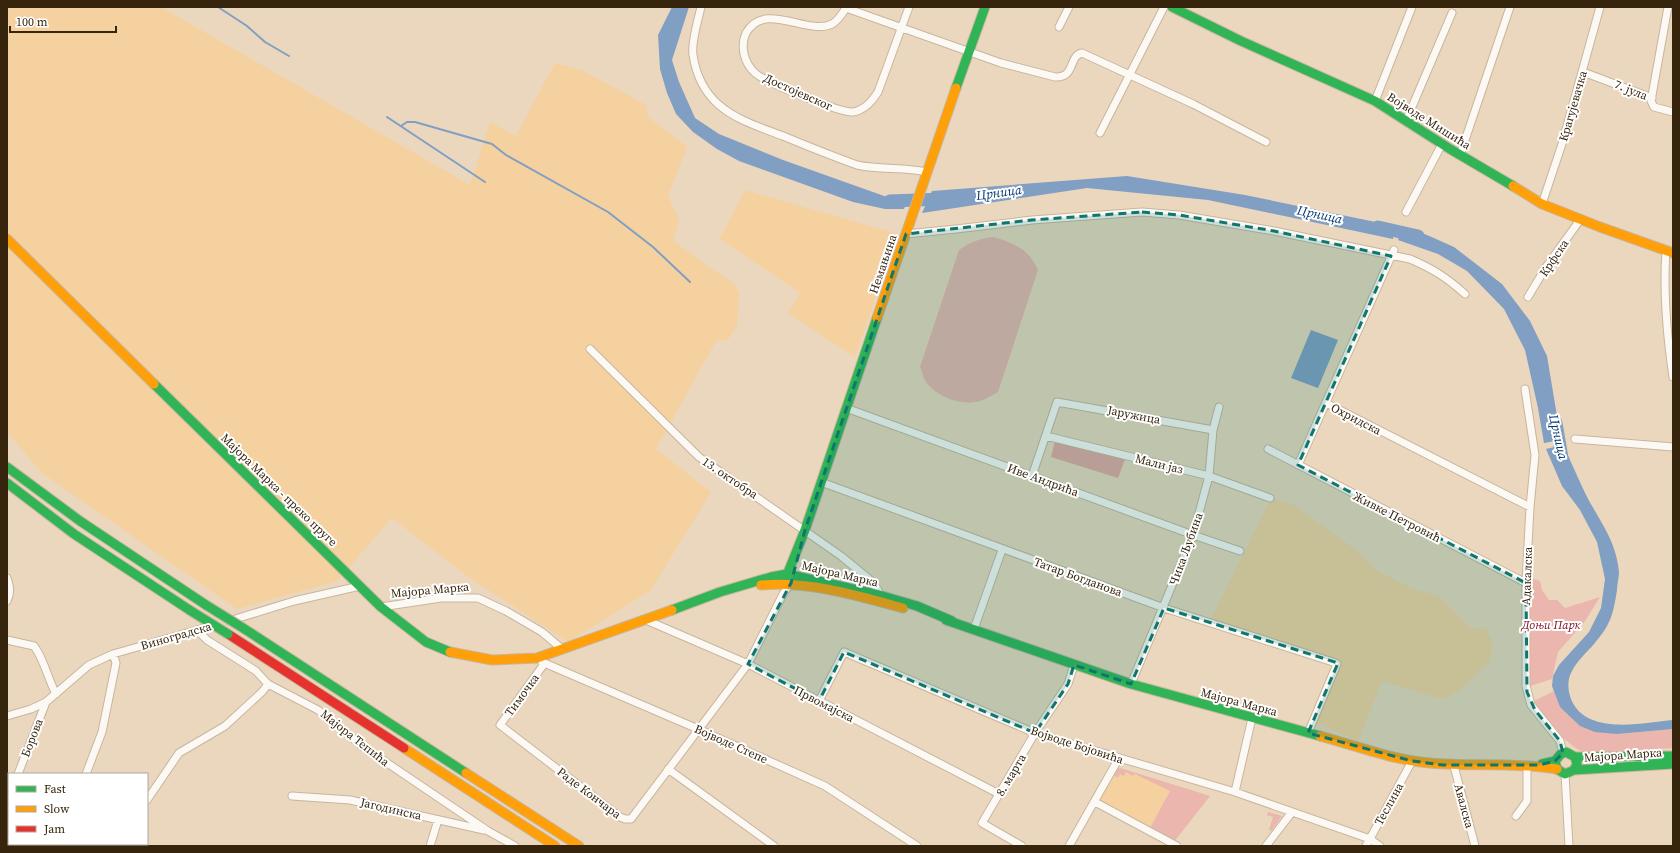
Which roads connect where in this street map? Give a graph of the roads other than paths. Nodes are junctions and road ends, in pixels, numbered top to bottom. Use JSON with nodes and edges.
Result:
{"nodes":[{"id":1,"x":701,"y":7,"type":"edge"},
{"id":2,"x":909,"y":7,"type":"edge"},
{"id":3,"x":985,"y":7,"type":"edge"},
{"id":4,"x":1068,"y":7,"type":"edge"},
{"id":5,"x":1164,"y":7,"type":"edge"},
{"id":6,"x":1172,"y":7,"type":"edge"},
{"id":7,"x":1412,"y":7,"type":"edge"},
{"id":8,"x":1510,"y":7,"type":"edge"},
{"id":9,"x":1600,"y":7,"type":"edge"},
{"id":10,"x":1668,"y":7,"type":"edge"},
{"id":11,"x":846,"y":8,"type":"edge"},
{"id":12,"x":1452,"y":13,"type":"dead end"},
{"id":13,"x":1059,"y":27,"type":"dead end"},
{"id":14,"x":902,"y":29,"type":"junction"},
{"id":15,"x":970,"y":52,"type":"junction"},
{"id":16,"x":1583,"y":72,"type":"junction"},
{"id":17,"x":1130,"y":74,"type":"junction"},
{"id":18,"x":1652,"y":98,"type":"junction"},
{"id":19,"x":1375,"y":101,"type":"junction"},
{"id":20,"x":1673,"y":112,"type":"edge"},
{"id":21,"x":1406,"y":121,"type":"junction"},
{"id":22,"x":1100,"y":133,"type":"dead end"},
{"id":23,"x":1266,"y":142,"type":"dead end"},
{"id":24,"x":1442,"y":144,"type":"junction"},
{"id":25,"x":1460,"y":155,"type":"junction"},
{"id":26,"x":927,"y":174,"type":"junction"},
{"id":27,"x":1542,"y":204,"type":"junction"},
{"id":28,"x":1406,"y":212,"type":"dead end"},
{"id":29,"x":1580,"y":220,"type":"junction"},
{"id":30,"x":907,"y":230,"type":"junction"},
{"id":31,"x":7,"y":239,"type":"edge"},
{"id":32,"x":1669,"y":252,"type":"edge"},
{"id":33,"x":1392,"y":253,"type":"junction"},
{"id":34,"x":1465,"y":294,"type":"dead end"},
{"id":35,"x":1528,"y":297,"type":"dead end"},
{"id":36,"x":590,"y":349,"type":"dead end"},
{"id":37,"x":1673,"y":377,"type":"edge"},
{"id":38,"x":1525,"y":389,"type":"dead end"},
{"id":39,"x":1326,"y":403,"type":"junction"},
{"id":40,"x":1219,"y":407,"type":"dead end"},
{"id":41,"x":846,"y":408,"type":"junction"},
{"id":42,"x":1213,"y":430,"type":"junction"},
{"id":43,"x":1046,"y":436,"type":"junction"},
{"id":44,"x":1574,"y":439,"type":"dead end"},
{"id":45,"x":1673,"y":447,"type":"edge"},
{"id":46,"x":1268,"y":449,"type":"dead end"},
{"id":47,"x":7,"y":466,"type":"edge"},
{"id":48,"x":1298,"y":466,"type":"junction"},
{"id":49,"x":1032,"y":476,"type":"junction"},
{"id":50,"x":1209,"y":476,"type":"junction"},
{"id":51,"x":821,"y":482,"type":"junction"},
{"id":52,"x":7,"y":483,"type":"edge"},
{"id":53,"x":1270,"y":498,"type":"dead end"},
{"id":54,"x":1530,"y":507,"type":"junction"},
{"id":55,"x":806,"y":530,"type":"junction"},
{"id":56,"x":1193,"y":535,"type":"junction"},
{"id":57,"x":1002,"y":550,"type":"junction"},
{"id":58,"x":1240,"y":551,"type":"dead end"},
{"id":59,"x":7,"y":578,"type":"edge"},
{"id":60,"x":789,"y":579,"type":"junction"},
{"id":61,"x":1526,"y":583,"type":"junction"},
{"id":62,"x":360,"y":586,"type":"junction"},
{"id":63,"x":879,"y":595,"type":"junction"},
{"id":64,"x":7,"y":601,"type":"edge"},
{"id":65,"x":381,"y":607,"type":"junction"},
{"id":66,"x":1164,"y":608,"type":"junction"},
{"id":67,"x":646,"y":620,"type":"junction"},
{"id":68,"x":952,"y":622,"type":"junction"},
{"id":69,"x":974,"y":629,"type":"junction"},
{"id":70,"x":197,"y":630,"type":"junction"},
{"id":71,"x":7,"y":640,"type":"edge"},
{"id":72,"x":578,"y":644,"type":"joint"},
{"id":73,"x":562,"y":649,"type":"junction"},
{"id":74,"x":113,"y":654,"type":"junction"},
{"id":75,"x":541,"y":661,"type":"junction"},
{"id":76,"x":748,"y":664,"type":"junction"},
{"id":77,"x":1074,"y":665,"type":"junction"},
{"id":78,"x":268,"y":684,"type":"junction"},
{"id":79,"x":1131,"y":684,"type":"junction"},
{"id":80,"x":56,"y":694,"type":"junction"},
{"id":81,"x":819,"y":701,"type":"junction"},
{"id":82,"x":46,"y":702,"type":"junction"},
{"id":83,"x":7,"y":716,"type":"edge"},
{"id":84,"x":1252,"y":718,"type":"junction"},
{"id":85,"x":500,"y":725,"type":"joint"},
{"id":86,"x":698,"y":729,"type":"junction"},
{"id":87,"x":1035,"y":733,"type":"junction"},
{"id":88,"x":1308,"y":733,"type":"junction"},
{"id":89,"x":1563,"y":753,"type":"junction"},
{"id":90,"x":1673,"y":756,"type":"edge"},
{"id":91,"x":1575,"y":757,"type":"junction"},
{"id":92,"x":1119,"y":758,"type":"junction"},
{"id":93,"x":1412,"y":761,"type":"junction"},
{"id":94,"x":1673,"y":764,"type":"edge"},
{"id":95,"x":1527,"y":765,"type":"junction"},
{"id":96,"x":1454,"y":766,"type":"junction"},
{"id":97,"x":1559,"y":768,"type":"junction"},
{"id":98,"x":668,"y":769,"type":"junction"},
{"id":99,"x":1574,"y":770,"type":"junction"},
{"id":100,"x":18,"y":773,"type":"edge"},
{"id":101,"x":86,"y":773,"type":"edge"},
{"id":102,"x":1235,"y":792,"type":"junction"},
{"id":103,"x":999,"y":794,"type":"junction"},
{"id":104,"x":292,"y":796,"type":"dead end"},
{"id":105,"x":148,"y":799,"type":"edge"},
{"id":106,"x":1095,"y":802,"type":"junction"},
{"id":107,"x":1292,"y":812,"type":"junction"},
{"id":108,"x":1516,"y":816,"type":"dead end"},
{"id":109,"x":438,"y":820,"type":"junction"},
{"id":110,"x":488,"y":831,"type":"junction"},
{"id":111,"x":1370,"y":839,"type":"junction"},
{"id":112,"x":430,"y":846,"type":"edge"},
{"id":113,"x":515,"y":846,"type":"edge"},
{"id":114,"x":555,"y":846,"type":"edge"},
{"id":115,"x":580,"y":846,"type":"edge"},
{"id":116,"x":774,"y":846,"type":"edge"},
{"id":117,"x":917,"y":846,"type":"edge"},
{"id":118,"x":1022,"y":846,"type":"edge"},
{"id":119,"x":1069,"y":846,"type":"edge"},
{"id":120,"x":1177,"y":846,"type":"edge"},
{"id":121,"x":1266,"y":846,"type":"edge"},
{"id":122,"x":1366,"y":846,"type":"edge"},
{"id":123,"x":1380,"y":846,"type":"edge"},
{"id":124,"x":1475,"y":846,"type":"edge"},
{"id":125,"x":1569,"y":846,"type":"edge"}],
"edges":[{"from":1,"to":26,"type":"street"},
{"from":2,"to":14,"type":"street","name":"Достојевског"},
{"from":3,"to":15,"type":"main road","name":"Немањина"},
{"from":4,"to":13,"type":"street"},
{"from":5,"to":17,"type":"street"},
{"from":6,"to":19,"type":"main road","name":"Војводе Мишића"},
{"from":7,"to":19,"type":"street"},
{"from":8,"to":25,"type":"street"},
{"from":9,"to":16,"type":"street","name":"Крагујевачка"},
{"from":10,"to":18,"type":"street"},
{"from":11,"to":14,"type":"street"},
{"from":11,"to":14,"type":"street","name":"Достојевског"},
{"from":12,"to":21,"type":"street"},
{"from":14,"to":15,"type":"street"},
{"from":15,"to":17,"type":"street"},
{"from":15,"to":26,"type":"main road","name":"Немањина"},
{"from":16,"to":18,"type":"street","name":"7. јула"},
{"from":16,"to":27,"type":"street","name":"Крагујевачка"},
{"from":17,"to":22,"type":"street"},
{"from":17,"to":23,"type":"street"},
{"from":18,"to":20,"type":"street","name":"7. јула"},
{"from":19,"to":21,"type":"main road","name":"Војводе Мишића"},
{"from":21,"to":24,"type":"main road","name":"Војводе Мишића"},
{"from":24,"to":25,"type":"main road","name":"Војводе Мишића"},
{"from":24,"to":28,"type":"street"},
{"from":25,"to":27,"type":"main road","name":"Војводе Мишића"},
{"from":26,"to":30,"type":"main road","name":"Немањина"},
{"from":27,"to":29,"type":"main road","name":"Војводе Мишића"},
{"from":29,"to":32,"type":"main road","name":"Војводе Мишића"},
{"from":29,"to":35,"type":"street","name":"Крфска"},
{"from":30,"to":33,"type":"street"},
{"from":30,"to":41,"type":"main road","name":"Немањина"},
{"from":31,"to":62,"type":"main road","name":"Мајора Марка - преко пруге"},
{"from":32,"to":37,"type":"street"},
{"from":33,"to":34,"type":"street"},
{"from":33,"to":39,"type":"street","name":"Охридска"},
{"from":36,"to":55,"type":"street","name":"13. октобра"},
{"from":38,"to":54,"type":"street","name":"Адакалска"},
{"from":39,"to":48,"type":"street"},
{"from":39,"to":54,"type":"street","name":"Охридска"},
{"from":40,"to":42,"type":"street","name":"Чика Љубина"},
{"from":41,"to":49,"type":"street","name":"Иве Андрића"},
{"from":41,"to":51,"type":"main road","name":"Немањина"},
{"from":42,"to":43,"type":"street","name":"Јаружица"},
{"from":42,"to":50,"type":"street","name":"Чика Љубина"},
{"from":43,"to":49,"type":"street"},
{"from":43,"to":50,"type":"street","name":"Мали јаз"},
{"from":44,"to":45,"type":"street"},
{"from":46,"to":48,"type":"street","name":"Живке Петровић"},
{"from":47,"to":115,"type":"main road","bridge":true},
{"from":48,"to":61,"type":"street","name":"Живке Петровић"},
{"from":49,"to":56,"type":"street","name":"Иве Андрића"},
{"from":50,"to":53,"type":"street","name":"Мали јаз"},
{"from":50,"to":56,"type":"street","name":"Чика Љубина"},
{"from":51,"to":55,"type":"main road","name":"Немањина"},
{"from":51,"to":57,"type":"street","name":"Татар Богданова"},
{"from":52,"to":114,"type":"main road","bridge":true},
{"from":54,"to":61,"type":"street","name":"Адакалска"},
{"from":55,"to":60,"type":"main road","name":"Немањина"},
{"from":55,"to":63,"type":"street","name":"13. октобра"},
{"from":56,"to":58,"type":"street","name":"Иве Андрића"},
{"from":56,"to":66,"type":"street","name":"Чика Љубина"},
{"from":57,"to":66,"type":"street","name":"Татар Богданова"},
{"from":57,"to":69,"type":"street"},
{"from":59,"to":64,"type":"street"},
{"from":60,"to":63,"type":"main road","name":"Мајора Марка"},
{"from":60,"to":67,"type":"main road","name":"Мајора Марка"},
{"from":60,"to":68,"type":"main road","name":"Мајора Марка"},
{"from":60,"to":76,"type":"street"},
{"from":61,"to":89,"type":"street","name":"Адакалска"},
{"from":62,"to":65,"type":"main road","name":"Мајора Марка - преко пруге"},
{"from":62,"to":70,"type":"street","name":"Виноградска"},
{"from":63,"to":68,"type":"main road","name":"Мајора Марка"},
{"from":65,"to":73,"type":"street","name":"Мајора Марка"},
{"from":65,"to":75,"type":"main road","name":"Мајора Марка - преко пруге"},
{"from":66,"to":79,"type":"street","name":"Чика Љубина"},
{"from":66,"to":88,"type":"street","name":"Татар Богданова"},
{"from":67,"to":72,"type":"main road","name":"Мајора Марка"},
{"from":67,"to":76,"type":"street","name":"Првомајска"},
{"from":68,"to":69,"type":"main road","name":"Мајора Марка"},
{"from":69,"to":77,"type":"main road","name":"Мајора Марка"},
{"from":70,"to":74,"type":"street","name":"Виноградска"},
{"from":70,"to":78,"type":"street","name":"Мајора Тепића"},
{"from":71,"to":80,"type":"street"},
{"from":72,"to":73,"type":"main road","name":"Мајора Марка - преко пруге"},
{"from":73,"to":75,"type":"main road","name":"Мајора Марка - преко пруге"},
{"from":74,"to":80,"type":"street","name":"Виноградска"},
{"from":74,"to":101,"type":"street"},
{"from":75,"to":85,"type":"street","name":"Тимочка"},
{"from":75,"to":86,"type":"street","name":"Војводе Степе"},
{"from":76,"to":81,"type":"street","name":"Првомајска"},
{"from":76,"to":86,"type":"street"},
{"from":77,"to":79,"type":"main road","name":"Мајора Марка"},
{"from":77,"to":87,"type":"street","name":"8. марта"},
{"from":78,"to":105,"type":"street"},
{"from":78,"to":110,"type":"street","name":"Мајора Тепића"},
{"from":79,"to":84,"type":"main road","name":"Мајора Марка"},
{"from":80,"to":82,"type":"street","name":"Виноградска"},
{"from":81,"to":87,"type":"street","name":"Војводе Бојовића"},
{"from":81,"to":103,"type":"street","name":"Првомајска"},
{"from":82,"to":83,"type":"street","name":"Виноградска"},
{"from":82,"to":100,"type":"street","name":"Борова"},
{"from":84,"to":88,"type":"main road","name":"Мајора Марка"},
{"from":84,"to":102,"type":"street"},
{"from":85,"to":98,"type":"street","name":"Раде Кончара"},
{"from":86,"to":98,"type":"street"},
{"from":86,"to":117,"type":"street","name":"Војводе Степе"},
{"from":87,"to":92,"type":"street","name":"Војводе Бојовића"},
{"from":87,"to":103,"type":"street","name":"8. марта"},
{"from":88,"to":93,"type":"main road","name":"Мајора Марка"},
{"from":89,"to":91,"type":"main road","name":"Мајора Марка"},
{"from":89,"to":97,"type":"main road"},
{"from":90,"to":91,"type":"main road","name":"Мајора Марка"},
{"from":91,"to":99,"type":"main road","name":"Мајора Марка"},
{"from":92,"to":102,"type":"street","name":"Војводе Бојовића"},
{"from":92,"to":106,"type":"street"},
{"from":93,"to":96,"type":"main road","name":"Мајора Марка"},
{"from":93,"to":111,"type":"street","name":"Теслина"},
{"from":94,"to":99,"type":"main road","name":"Мајора Марка"},
{"from":95,"to":96,"type":"main road","name":"Мајора Марка"},
{"from":95,"to":97,"type":"main road","name":"Мајора Марка"},
{"from":95,"to":108,"type":"street"},
{"from":96,"to":124,"type":"street","name":"Авалска"},
{"from":97,"to":99,"type":"main road","name":"Мајора Марка"},
{"from":97,"to":125,"type":"street"},
{"from":98,"to":116,"type":"street"},
{"from":102,"to":107,"type":"street","name":"Војводе Бојовића"},
{"from":103,"to":118,"type":"street","name":"8. марта"},
{"from":104,"to":109,"type":"street","name":"Јагодинска"},
{"from":106,"to":119,"type":"street"},
{"from":106,"to":120,"type":"street"},
{"from":107,"to":111,"type":"street","name":"Војводе Бојовића"},
{"from":107,"to":121,"type":"street"},
{"from":109,"to":110,"type":"street","name":"Јагодинска"},
{"from":109,"to":112,"type":"street"},
{"from":110,"to":113,"type":"street","name":"Мајора Тепића"},
{"from":111,"to":122,"type":"street","name":"Теслина"},
{"from":111,"to":123,"type":"street","name":"Војводе Бојовића"}]}
